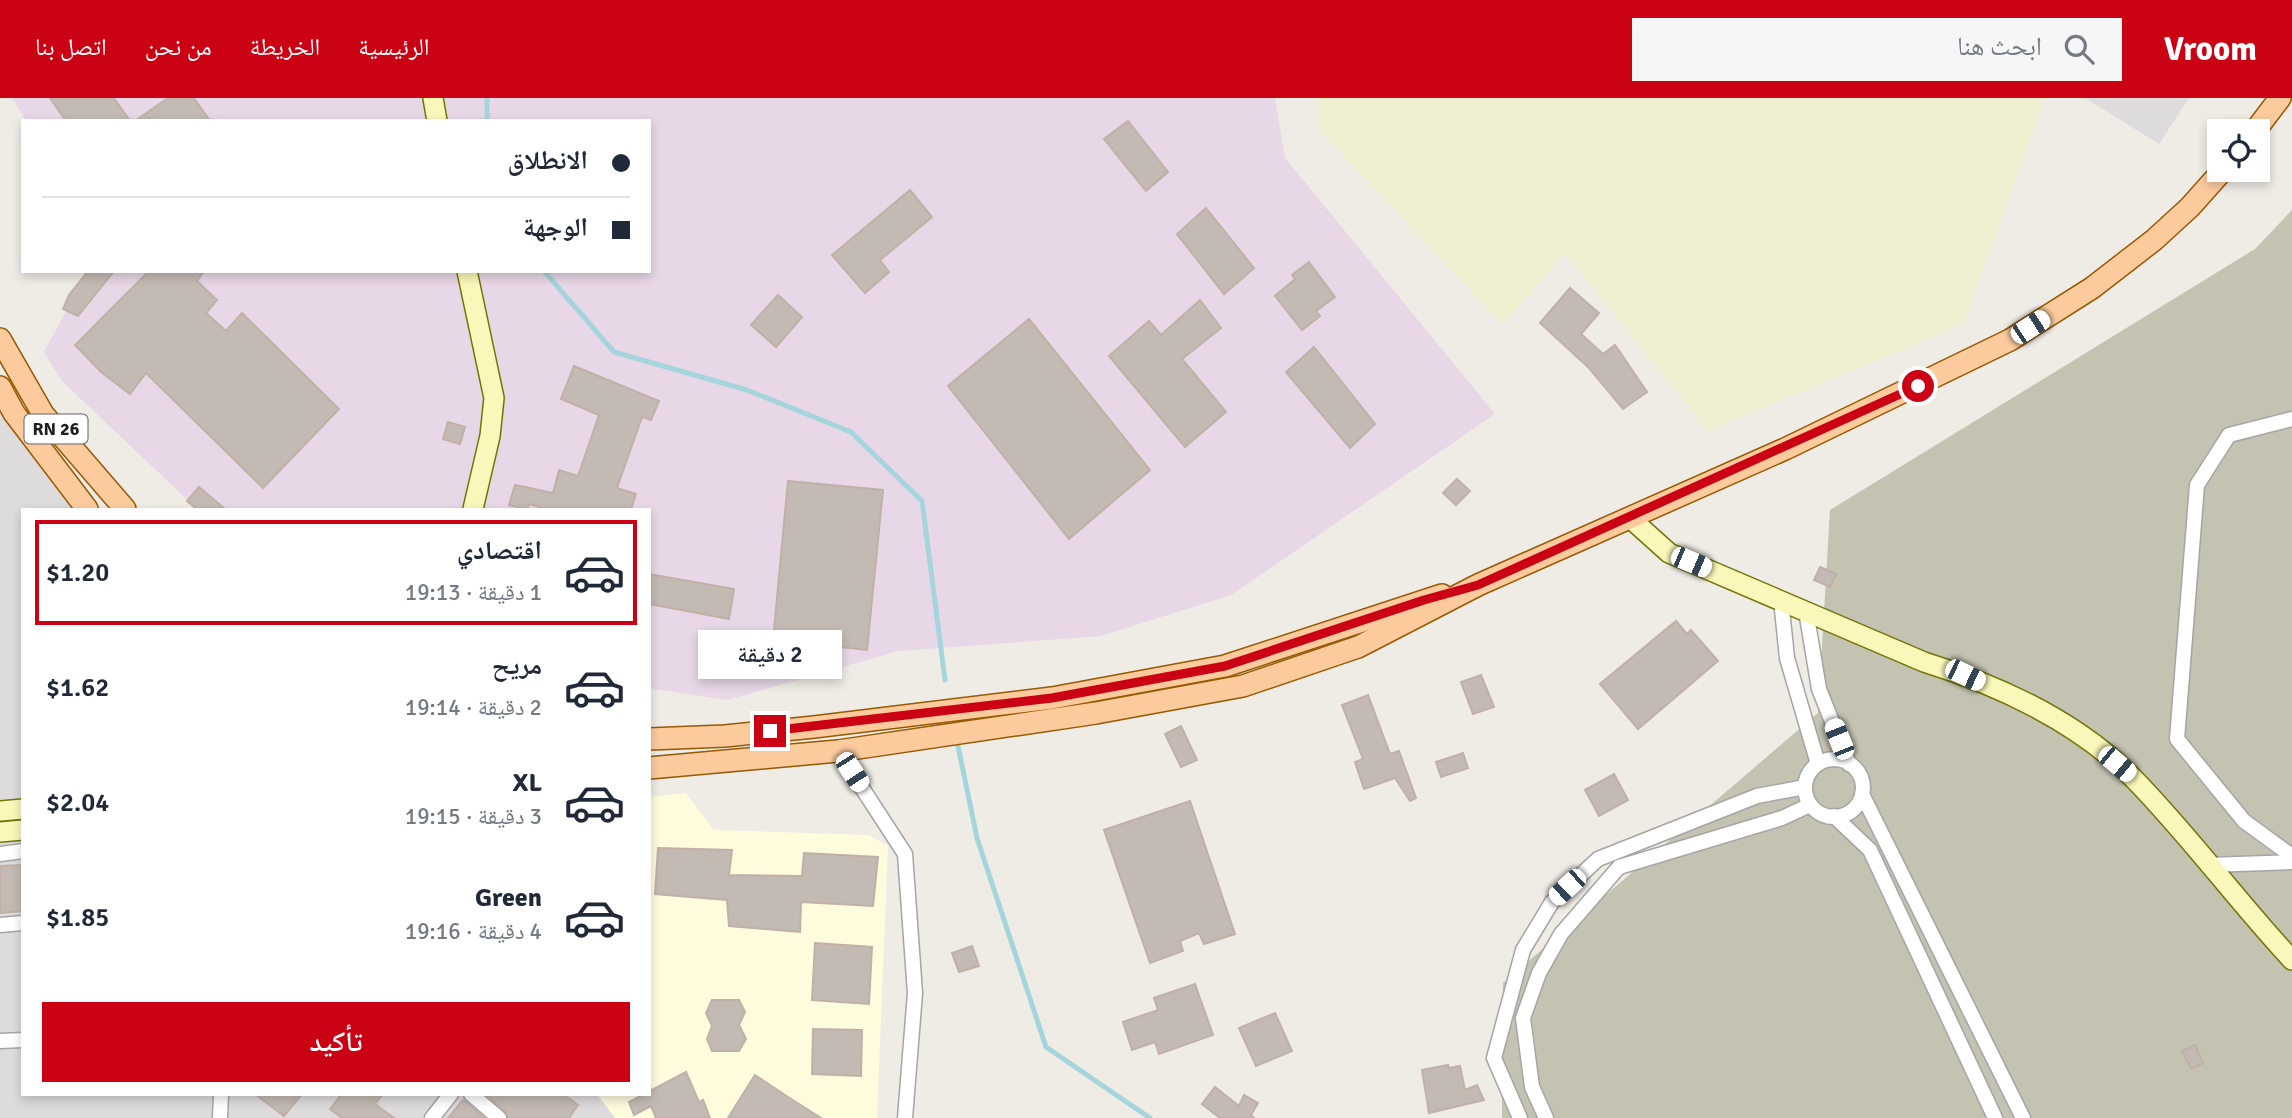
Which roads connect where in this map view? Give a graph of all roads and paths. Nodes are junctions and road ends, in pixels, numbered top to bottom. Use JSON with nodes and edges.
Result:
{"nodes":[{"id":1,"x":433,"y":98,"type":"edge"},
{"id":2,"x":2280,"y":98,"type":"edge"},
{"id":3,"x":437,"y":119,"type":"edge"},
{"id":4,"x":2264,"y":119,"type":"edge"},
{"id":5,"x":2212,"y":182,"type":"edge"},
{"id":6,"x":467,"y":273,"type":"edge"},
{"id":7,"x":0,"y":339,"type":"edge"},
{"id":8,"x":0,"y":387,"type":"edge"},
{"id":9,"x":2292,"y":419,"type":"edge"},
{"id":10,"x":86,"y":508,"type":"edge"},
{"id":11,"x":124,"y":508,"type":"edge"},
{"id":12,"x":473,"y":508,"type":"edge"},
{"id":13,"x":1630,"y":518,"type":"junction"},
{"id":14,"x":1478,"y":585,"type":"junction"},
{"id":15,"x":1781,"y":600,"type":"junction"},
{"id":16,"x":1806,"y":611,"type":"junction"},
{"id":17,"x":651,"y":739,"type":"edge"},
{"id":18,"x":838,"y":751,"type":"junction"},
{"id":19,"x":1818,"y":764,"type":"junction"},
{"id":20,"x":1849,"y":764,"type":"junction"},
{"id":21,"x":651,"y":768,"type":"edge"},
{"id":22,"x":1805,"y":787,"type":"junction"},
{"id":23,"x":1862,"y":794,"type":"junction"},
{"id":24,"x":1811,"y":804,"type":"junction"},
{"id":25,"x":21,"y":809,"type":"edge"},
{"id":26,"x":0,"y":811,"type":"edge"},
{"id":27,"x":1834,"y":816,"type":"junction"},
{"id":28,"x":21,"y":830,"type":"edge"},
{"id":29,"x":0,"y":832,"type":"edge"},
{"id":30,"x":21,"y":852,"type":"edge"},
{"id":31,"x":0,"y":853,"type":"edge"},
{"id":32,"x":2292,"y":856,"type":"edge"},
{"id":33,"x":2292,"y":862,"type":"edge"},
{"id":34,"x":2209,"y":865,"type":"junction"},
{"id":35,"x":21,"y":923,"type":"edge"},
{"id":36,"x":0,"y":925,"type":"edge"},
{"id":37,"x":2292,"y":960,"type":"edge"},
{"id":38,"x":21,"y":1040,"type":"edge"},
{"id":39,"x":0,"y":1041,"type":"edge"},
{"id":40,"x":221,"y":1096,"type":"edge"},
{"id":41,"x":449,"y":1096,"type":"edge"},
{"id":42,"x":473,"y":1096,"type":"edge"},
{"id":43,"x":220,"y":1118,"type":"edge"},
{"id":44,"x":432,"y":1118,"type":"edge"},
{"id":45,"x":499,"y":1118,"type":"edge"},
{"id":46,"x":905,"y":1118,"type":"edge"},
{"id":47,"x":1520,"y":1118,"type":"edge"},
{"id":48,"x":1546,"y":1118,"type":"edge"},
{"id":49,"x":1995,"y":1118,"type":"edge"},
{"id":50,"x":2023,"y":1118,"type":"edge"}],
"edges":[{"from":1,"to":3,"type":"street"},
{"from":2,"to":4,"type":"main road"},
{"from":5,"to":13,"type":"main road"},
{"from":6,"to":12,"type":"street"},
{"from":7,"to":11,"type":"main road","number":"RN 26"},
{"from":8,"to":10,"type":"main road","number":"RN 26"},
{"from":9,"to":32,"type":"street"},
{"from":13,"to":14,"type":"main road"},
{"from":13,"to":15,"type":"street"},
{"from":14,"to":17,"type":"main road"},
{"from":14,"to":18,"type":"main road"},
{"from":15,"to":16,"type":"street"},
{"from":15,"to":19,"type":"street"},
{"from":16,"to":20,"type":"street"},
{"from":16,"to":34,"type":"street"},
{"from":18,"to":21,"type":"main road"},
{"from":18,"to":46,"type":"street"},
{"from":19,"to":20,"type":"street"},
{"from":19,"to":22,"type":"street"},
{"from":20,"to":23,"type":"street"},
{"from":22,"to":24,"type":"street"},
{"from":22,"to":47,"type":"street"},
{"from":23,"to":27,"type":"street"},
{"from":23,"to":50,"type":"street"},
{"from":24,"to":27,"type":"street"},
{"from":24,"to":48,"type":"street"},
{"from":25,"to":26,"type":"street"},
{"from":27,"to":49,"type":"street"},
{"from":28,"to":29,"type":"street"},
{"from":30,"to":31,"type":"street"},
{"from":33,"to":34,"type":"street"},
{"from":34,"to":37,"type":"street"},
{"from":35,"to":36,"type":"street"},
{"from":38,"to":39,"type":"street"},
{"from":40,"to":43,"type":"street"},
{"from":41,"to":44,"type":"street"},
{"from":42,"to":45,"type":"street"}]}
